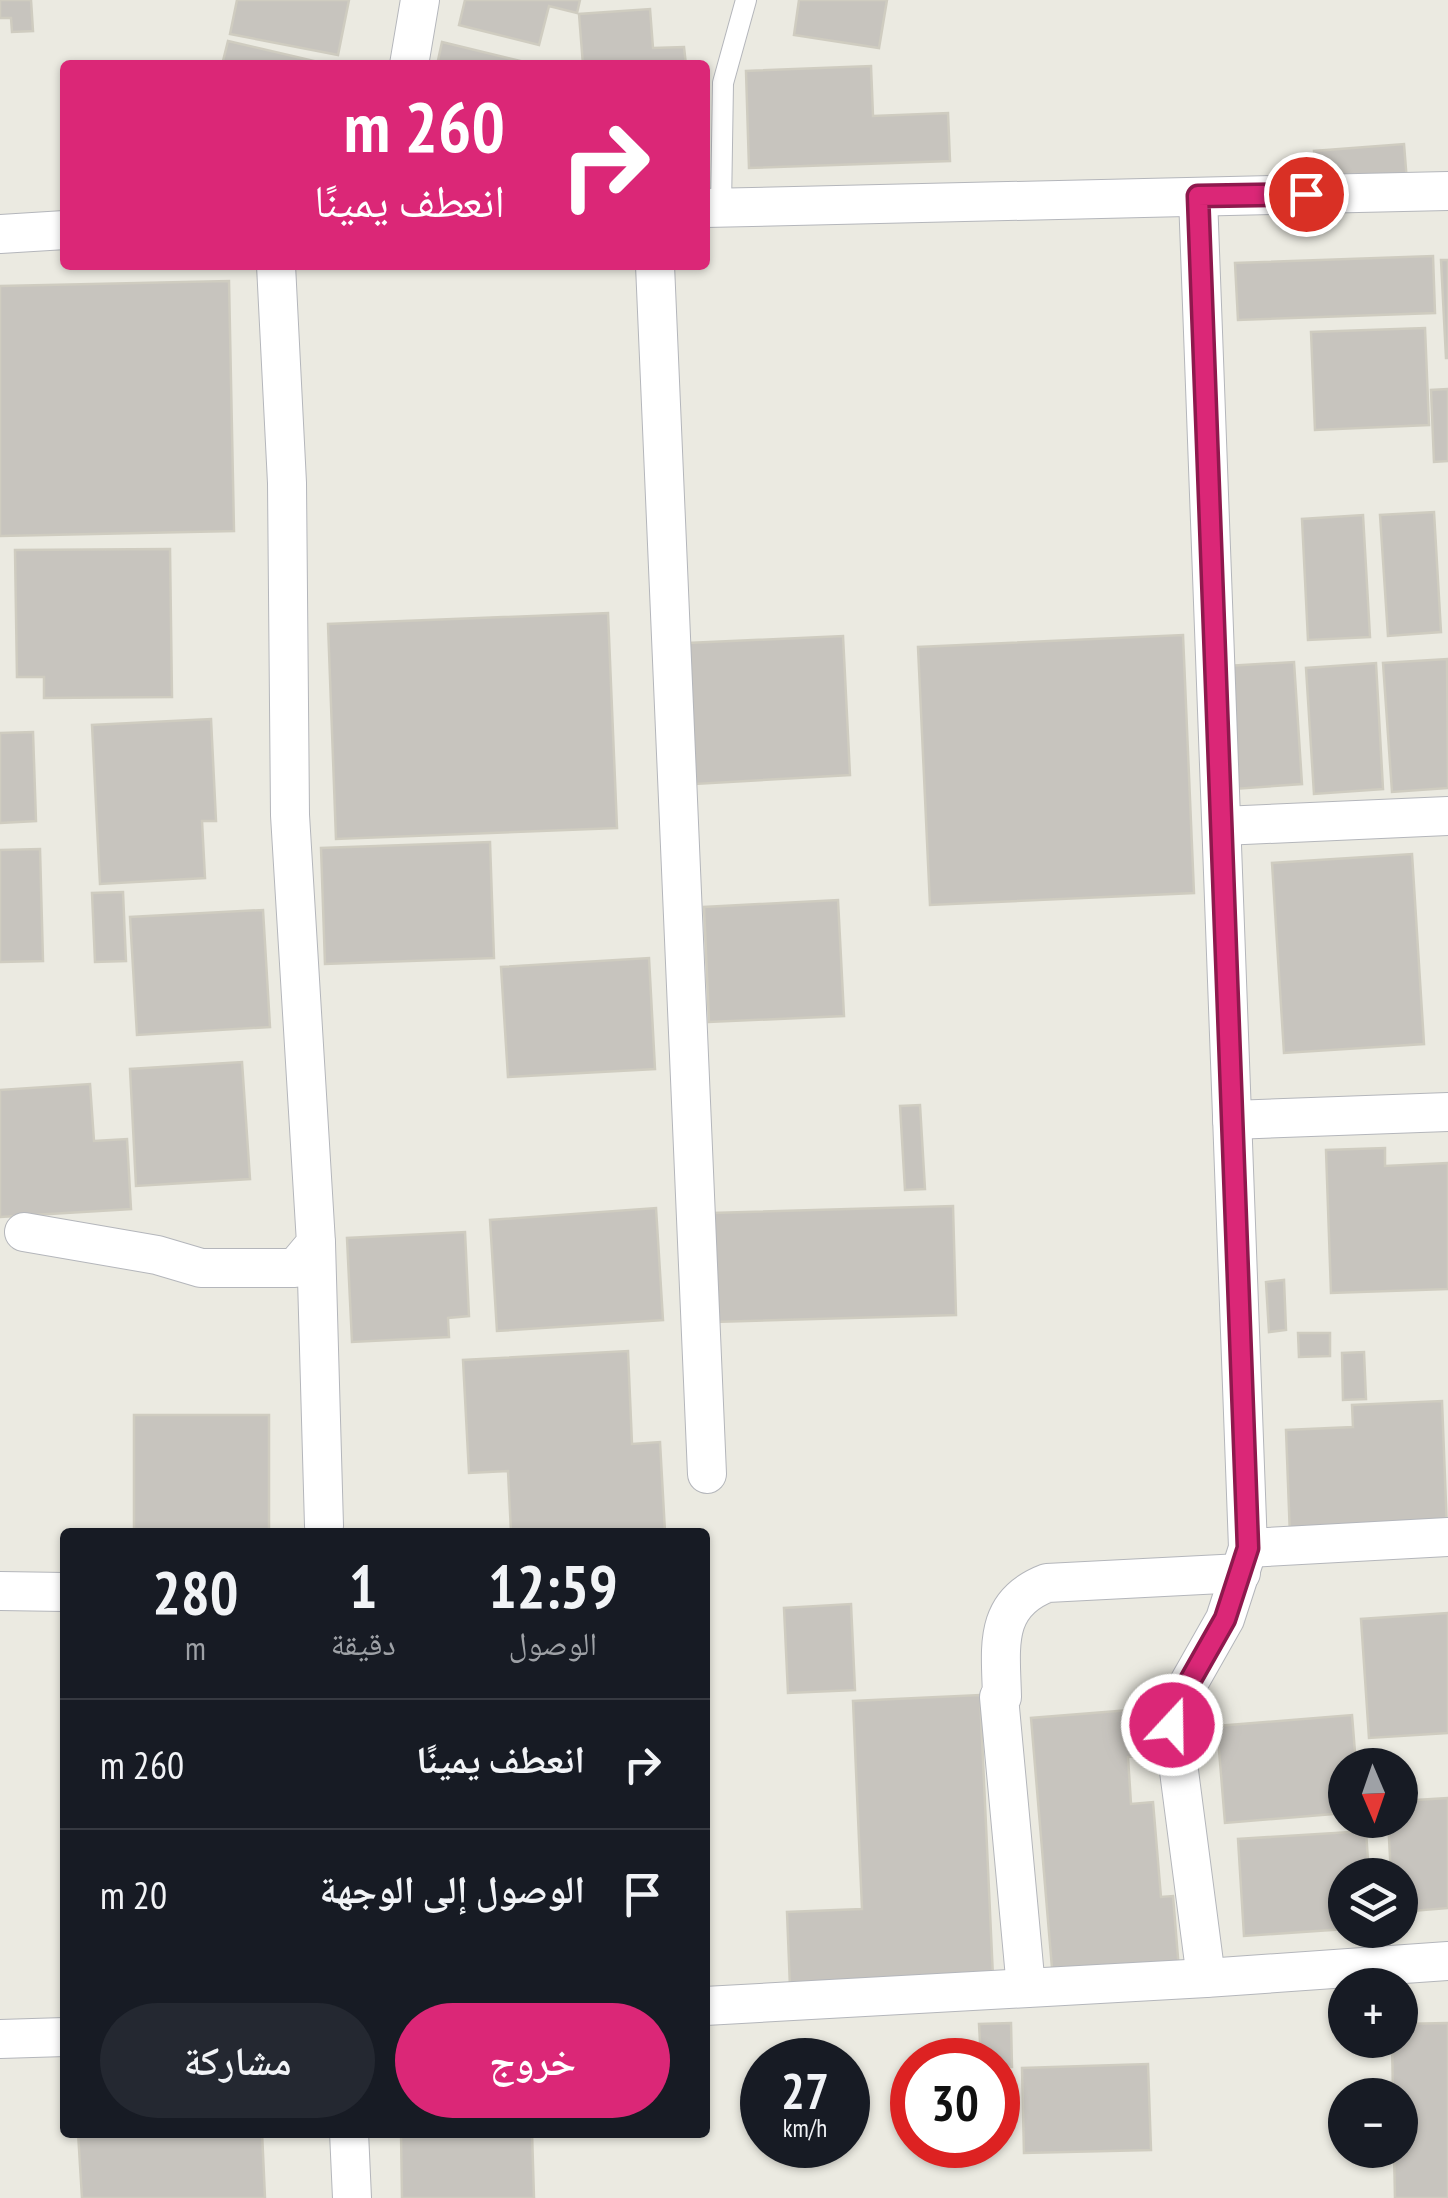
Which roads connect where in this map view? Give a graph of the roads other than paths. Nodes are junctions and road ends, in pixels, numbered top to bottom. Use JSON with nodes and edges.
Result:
{"nodes":[{"id":1,"x":420,"y":0,"type":"edge"},
{"id":2,"x":746,"y":0,"type":"edge"},
{"id":3,"x":410,"y":60,"type":"edge"},
{"id":4,"x":1448,"y":191,"type":"edge"},
{"id":5,"x":1198,"y":196,"type":"junction"},
{"id":6,"x":713,"y":207,"type":"edge"},
{"id":7,"x":60,"y":230,"type":"edge"},
{"id":8,"x":0,"y":234,"type":"edge"},
{"id":9,"x":276,"y":270,"type":"edge"},
{"id":10,"x":655,"y":270,"type":"edge"},
{"id":11,"x":1448,"y":816,"type":"edge"},
{"id":12,"x":1222,"y":826,"type":"junction"},
{"id":13,"x":1448,"y":1112,"type":"edge"},
{"id":14,"x":1232,"y":1120,"type":"junction"},
{"id":15,"x":24,"y":1232,"type":"dead end"},
{"id":16,"x":316,"y":1243,"type":"junction"},
{"id":17,"x":706,"y":1474,"type":"dead end"},
{"id":18,"x":324,"y":1526,"type":"dead end"},
{"id":19,"x":1448,"y":1537,"type":"edge"},
{"id":20,"x":1245,"y":1560,"type":"junction"},
{"id":21,"x":0,"y":1591,"type":"edge"},
{"id":22,"x":60,"y":1592,"type":"edge"},
{"id":23,"x":1448,"y":1962,"type":"edge"},
{"id":24,"x":1206,"y":1978,"type":"junction"},
{"id":25,"x":1026,"y":1988,"type":"junction"},
{"id":26,"x":710,"y":2006,"type":"edge"},
{"id":27,"x":60,"y":2037,"type":"edge"},
{"id":28,"x":0,"y":2038,"type":"edge"},
{"id":29,"x":349,"y":2138,"type":"edge"},
{"id":30,"x":352,"y":2198,"type":"edge"}],
"edges":[{"from":1,"to":3,"type":"street"},
{"from":2,"to":6,"type":"lane"},
{"from":4,"to":5,"type":"street"},
{"from":5,"to":6,"type":"street"},
{"from":5,"to":12,"type":"street"},
{"from":7,"to":8,"type":"street"},
{"from":9,"to":16,"type":"street"},
{"from":10,"to":17,"type":"street"},
{"from":11,"to":12,"type":"street"},
{"from":12,"to":14,"type":"street"},
{"from":13,"to":14,"type":"street"},
{"from":14,"to":20,"type":"street"},
{"from":15,"to":16,"type":"street"},
{"from":16,"to":18,"type":"street"},
{"from":19,"to":20,"type":"street"},
{"from":20,"to":24,"type":"street"},
{"from":20,"to":25,"type":"street"},
{"from":21,"to":22,"type":"street"},
{"from":23,"to":24,"type":"street"},
{"from":24,"to":25,"type":"street"},
{"from":25,"to":26,"type":"street"},
{"from":27,"to":28,"type":"street"},
{"from":29,"to":30,"type":"street"}]}
